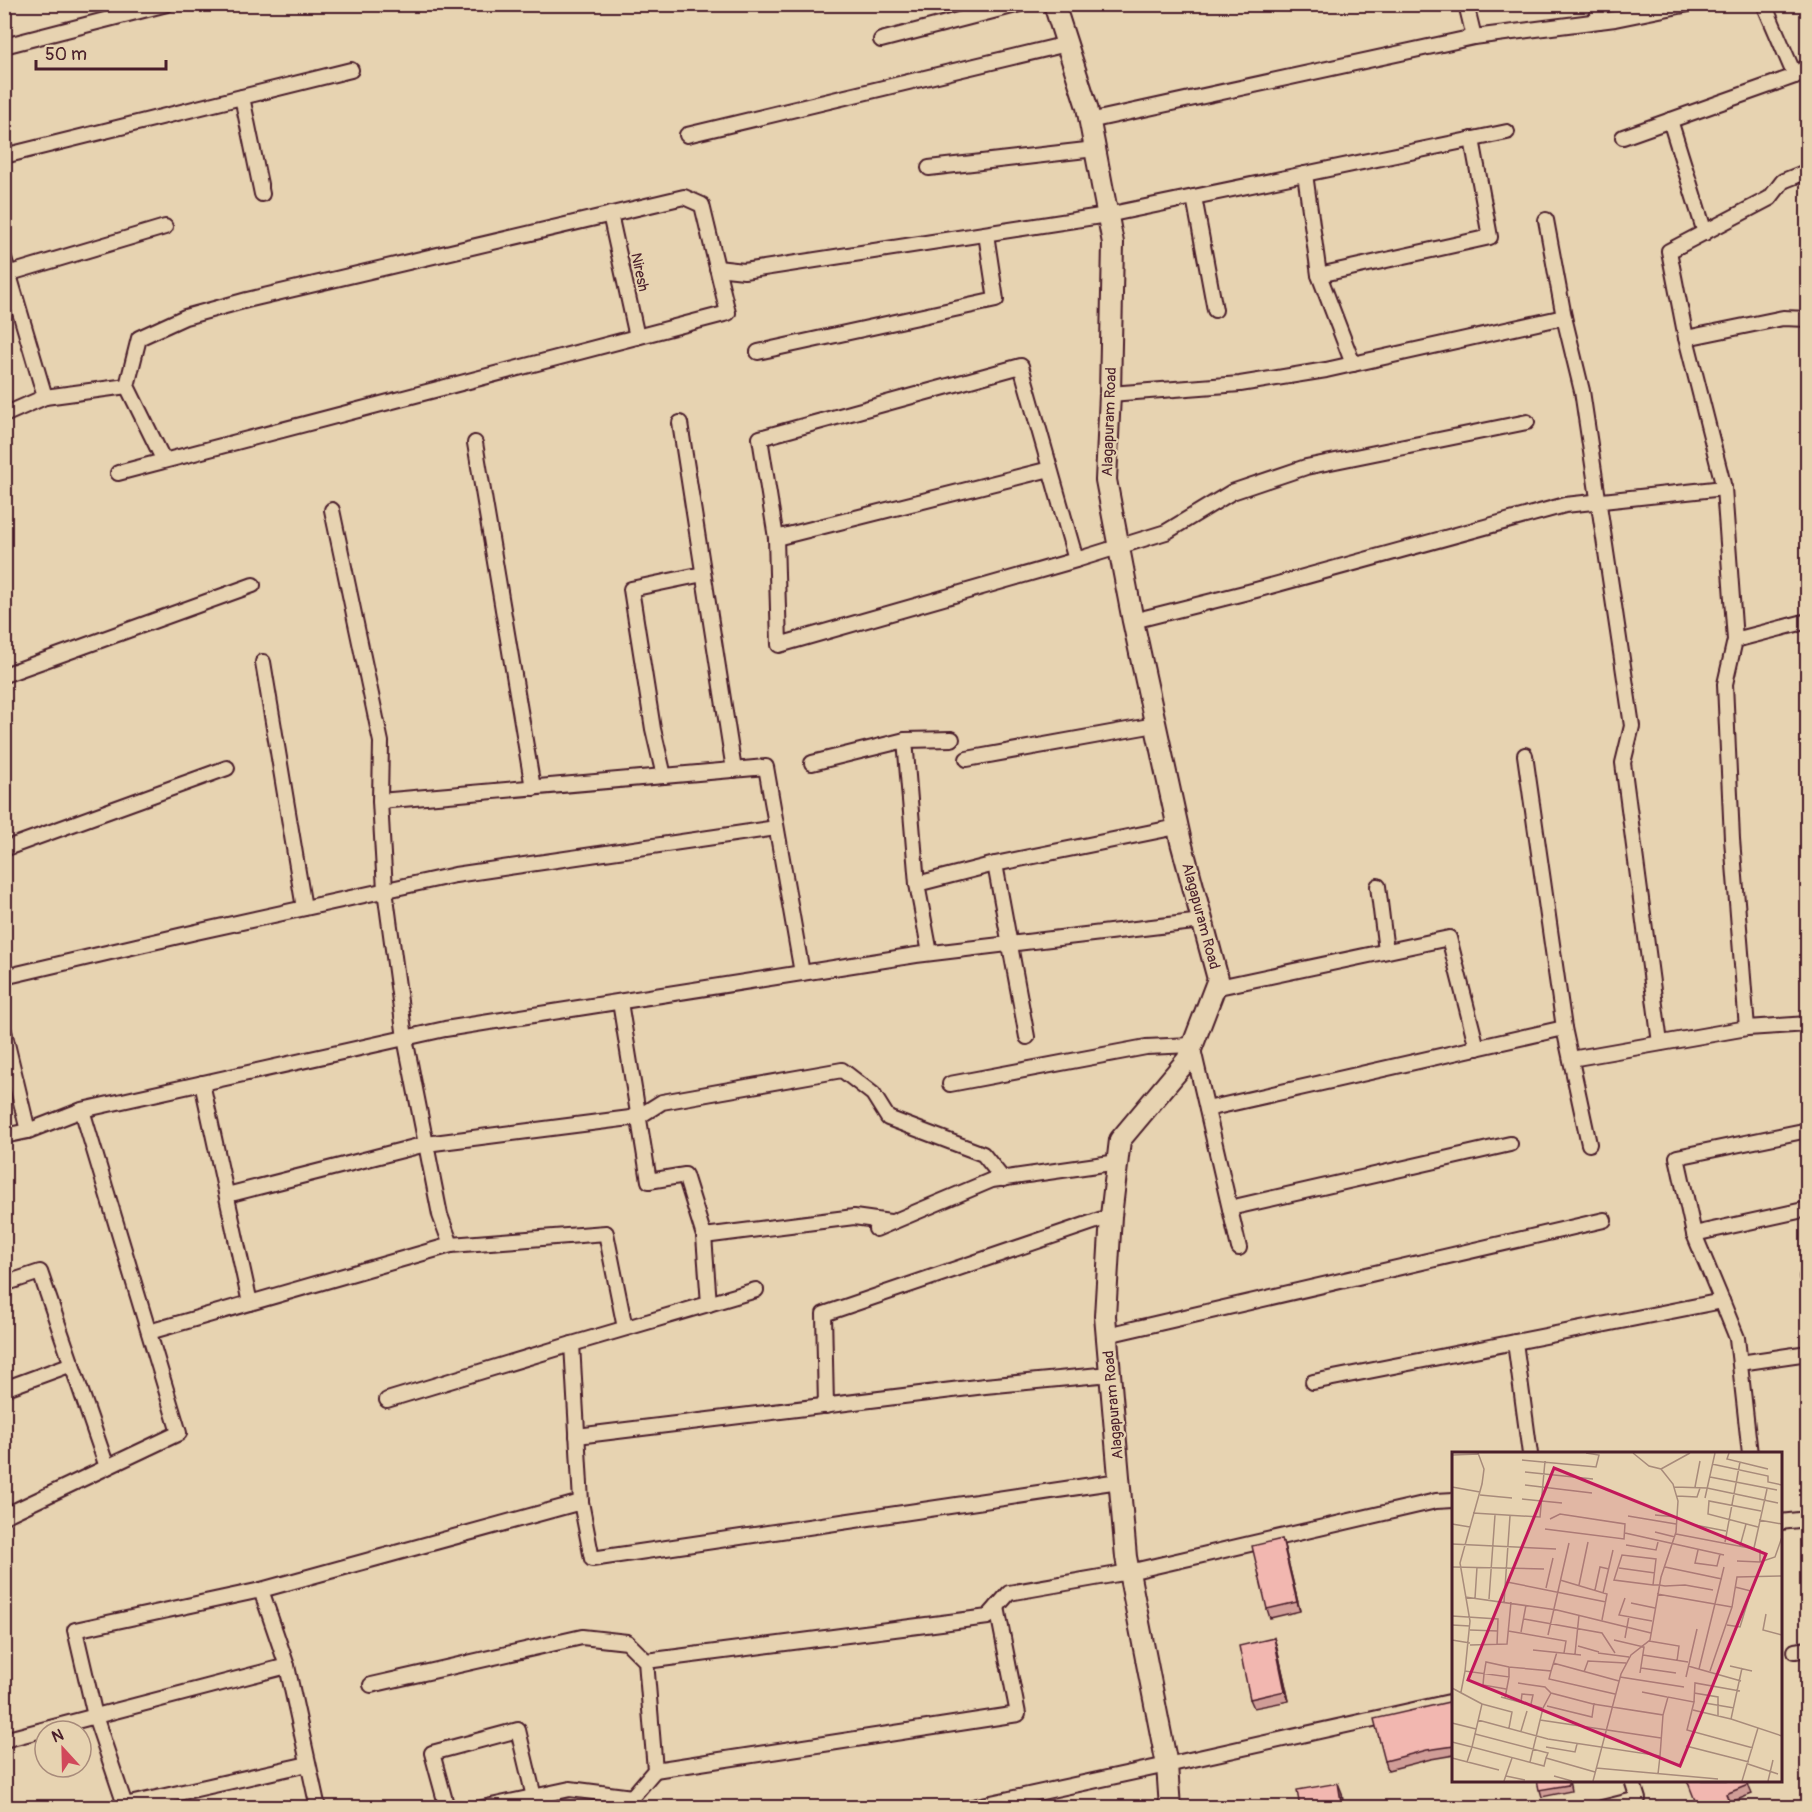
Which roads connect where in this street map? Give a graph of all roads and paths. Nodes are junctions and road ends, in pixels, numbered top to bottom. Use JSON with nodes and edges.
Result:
{"nodes":[{"id":1,"x":166,"y":4,"type":"edge"},
{"id":2,"x":1020,"y":4,"type":"edge"},
{"id":3,"x":1054,"y":4,"type":"edge"},
{"id":4,"x":1466,"y":4,"type":"edge"},
{"id":5,"x":1597,"y":4,"type":"edge"},
{"id":6,"x":1689,"y":4,"type":"edge"},
{"id":7,"x":1764,"y":4,"type":"edge"},
{"id":8,"x":1599,"y":21,"type":"junction"},
{"id":9,"x":1474,"y":37,"type":"junction"},
{"id":10,"x":881,"y":40,"type":"dead end"},
{"id":11,"x":1067,"y":44,"type":"junction"},
{"id":12,"x":4,"y":46,"type":"edge"},
{"id":13,"x":1808,"y":65,"type":"edge"},
{"id":14,"x":351,"y":70,"type":"dead end"},
{"id":15,"x":1795,"y":76,"type":"junction"},
{"id":16,"x":242,"y":97,"type":"junction"},
{"id":17,"x":1670,"y":120,"type":"junction"},
{"id":18,"x":1089,"y":121,"type":"junction"},
{"id":19,"x":1507,"y":132,"type":"dead end"},
{"id":20,"x":687,"y":135,"type":"dead end"},
{"id":21,"x":1623,"y":137,"type":"dead end"},
{"id":22,"x":1472,"y":139,"type":"junction"},
{"id":23,"x":1095,"y":149,"type":"junction"},
{"id":24,"x":4,"y":156,"type":"edge"},
{"id":25,"x":930,"y":168,"type":"dead end"},
{"id":26,"x":1808,"y":171,"type":"edge"},
{"id":27,"x":1305,"y":174,"type":"junction"},
{"id":28,"x":262,"y":194,"type":"dead end"},
{"id":29,"x":1194,"y":197,"type":"junction"},
{"id":30,"x":610,"y":214,"type":"junction"},
{"id":31,"x":1107,"y":215,"type":"junction"},
{"id":32,"x":1546,"y":220,"type":"dead end"},
{"id":33,"x":165,"y":227,"type":"dead end"},
{"id":34,"x":1705,"y":232,"type":"junction"},
{"id":35,"x":986,"y":234,"type":"junction"},
{"id":36,"x":4,"y":258,"type":"edge"},
{"id":37,"x":717,"y":268,"type":"junction"},
{"id":38,"x":7,"y":274,"type":"edge"},
{"id":39,"x":1319,"y":274,"type":"junction"},
{"id":40,"x":1215,"y":310,"type":"dead end"},
{"id":41,"x":1564,"y":317,"type":"junction"},
{"id":42,"x":1808,"y":319,"type":"edge"},
{"id":43,"x":637,"y":338,"type":"junction"},
{"id":44,"x":1686,"y":338,"type":"junction"},
{"id":45,"x":758,"y":352,"type":"dead end"},
{"id":46,"x":1353,"y":364,"type":"junction"},
{"id":47,"x":127,"y":386,"type":"junction"},
{"id":48,"x":1110,"y":394,"type":"junction"},
{"id":49,"x":45,"y":397,"type":"junction"},
{"id":50,"x":4,"y":415,"type":"edge"},
{"id":51,"x":1527,"y":422,"type":"dead end"},
{"id":52,"x":680,"y":423,"type":"dead end"},
{"id":53,"x":475,"y":443,"type":"dead end"},
{"id":54,"x":164,"y":461,"type":"junction"},
{"id":55,"x":1050,"y":469,"type":"junction"},
{"id":56,"x":118,"y":473,"type":"dead end"},
{"id":57,"x":1724,"y":488,"type":"junction"},
{"id":58,"x":1599,"y":501,"type":"junction"},
{"id":59,"x":332,"y":510,"type":"dead end"},
{"id":60,"x":776,"y":538,"type":"junction"},
{"id":61,"x":1119,"y":547,"type":"junction"},
{"id":62,"x":1076,"y":560,"type":"junction"},
{"id":63,"x":703,"y":574,"type":"junction"},
{"id":64,"x":253,"y":585,"type":"dead end"},
{"id":65,"x":1133,"y":621,"type":"junction"},
{"id":66,"x":1808,"y":621,"type":"edge"},
{"id":67,"x":1735,"y":640,"type":"junction"},
{"id":68,"x":263,"y":662,"type":"dead end"},
{"id":69,"x":4,"y":675,"type":"edge"},
{"id":70,"x":1155,"y":725,"type":"junction"},
{"id":71,"x":952,"y":739,"type":"dead end"},
{"id":72,"x":905,"y":740,"type":"junction"},
{"id":73,"x":1525,"y":755,"type":"dead end"},
{"id":74,"x":967,"y":759,"type":"dead end"},
{"id":75,"x":812,"y":763,"type":"dead end"},
{"id":76,"x":226,"y":768,"type":"dead end"},
{"id":77,"x":734,"y":770,"type":"junction"},
{"id":78,"x":664,"y":776,"type":"junction"},
{"id":79,"x":533,"y":788,"type":"junction"},
{"id":80,"x":380,"y":801,"type":"junction"},
{"id":81,"x":1177,"y":827,"type":"junction"},
{"id":82,"x":777,"y":828,"type":"junction"},
{"id":83,"x":4,"y":849,"type":"edge"},
{"id":84,"x":995,"y":864,"type":"junction"},
{"id":85,"x":917,"y":884,"type":"junction"},
{"id":86,"x":1378,"y":886,"type":"dead end"},
{"id":87,"x":385,"y":890,"type":"junction"},
{"id":88,"x":303,"y":908,"type":"junction"},
{"id":89,"x":1202,"y":921,"type":"junction"},
{"id":90,"x":1009,"y":944,"type":"junction"},
{"id":91,"x":1386,"y":951,"type":"junction"},
{"id":92,"x":930,"y":954,"type":"junction"},
{"id":93,"x":802,"y":973,"type":"junction"},
{"id":94,"x":4,"y":977,"type":"edge"},
{"id":95,"x":1214,"y":988,"type":"junction"},
{"id":96,"x":620,"y":1002,"type":"junction"},
{"id":97,"x":1808,"y":1024,"type":"edge"},
{"id":98,"x":1564,"y":1028,"type":"junction"},
{"id":99,"x":1747,"y":1028,"type":"junction"},
{"id":100,"x":4,"y":1031,"type":"edge"},
{"id":101,"x":1027,"y":1037,"type":"dead end"},
{"id":102,"x":405,"y":1038,"type":"junction"},
{"id":103,"x":1660,"y":1043,"type":"junction"},
{"id":104,"x":1192,"y":1045,"type":"junction"},
{"id":105,"x":1477,"y":1048,"type":"junction"},
{"id":106,"x":1571,"y":1059,"type":"junction"},
{"id":107,"x":202,"y":1083,"type":"junction"},
{"id":108,"x":950,"y":1084,"type":"dead end"},
{"id":109,"x":1207,"y":1109,"type":"junction"},
{"id":110,"x":82,"y":1110,"type":"junction"},
{"id":111,"x":638,"y":1117,"type":"junction"},
{"id":112,"x":1808,"y":1130,"type":"edge"},
{"id":113,"x":28,"y":1131,"type":"junction"},
{"id":114,"x":4,"y":1136,"type":"edge"},
{"id":115,"x":426,"y":1144,"type":"junction"},
{"id":116,"x":1510,"y":1144,"type":"dead end"},
{"id":117,"x":1589,"y":1144,"type":"dead end"},
{"id":118,"x":1118,"y":1162,"type":"junction"},
{"id":119,"x":1003,"y":1179,"type":"junction"},
{"id":120,"x":227,"y":1195,"type":"junction"},
{"id":121,"x":1230,"y":1208,"type":"junction"},
{"id":122,"x":1808,"y":1209,"type":"edge"},
{"id":123,"x":1111,"y":1216,"type":"junction"},
{"id":124,"x":1604,"y":1220,"type":"dead end"},
{"id":125,"x":892,"y":1222,"type":"junction"},
{"id":126,"x":876,"y":1229,"type":"dead end"},
{"id":127,"x":1694,"y":1233,"type":"junction"},
{"id":128,"x":705,"y":1236,"type":"junction"},
{"id":129,"x":451,"y":1245,"type":"junction"},
{"id":130,"x":1239,"y":1248,"type":"dead end"},
{"id":131,"x":4,"y":1284,"type":"edge"},
{"id":132,"x":756,"y":1290,"type":"dead end"},
{"id":133,"x":1722,"y":1301,"type":"junction"},
{"id":134,"x":250,"y":1303,"type":"junction"},
{"id":135,"x":709,"y":1304,"type":"junction"},
{"id":136,"x":625,"y":1328,"type":"junction"},
{"id":137,"x":148,"y":1332,"type":"junction"},
{"id":138,"x":1107,"y":1335,"type":"junction"},
{"id":139,"x":1515,"y":1342,"type":"junction"},
{"id":140,"x":572,"y":1344,"type":"junction"},
{"id":141,"x":1808,"y":1353,"type":"edge"},
{"id":142,"x":1740,"y":1363,"type":"junction"},
{"id":143,"x":72,"y":1364,"type":"junction"},
{"id":144,"x":1110,"y":1374,"type":"junction"},
{"id":145,"x":1313,"y":1382,"type":"dead end"},
{"id":146,"x":4,"y":1389,"type":"edge"},
{"id":147,"x":387,"y":1400,"type":"dead end"},
{"id":148,"x":826,"y":1406,"type":"junction"},
{"id":149,"x":577,"y":1436,"type":"junction"},
{"id":150,"x":1530,"y":1452,"type":"edge"},
{"id":151,"x":1750,"y":1452,"type":"edge"},
{"id":152,"x":107,"y":1467,"type":"junction"},
{"id":153,"x":1119,"y":1481,"type":"junction"},
{"id":154,"x":1452,"y":1500,"type":"edge"},
{"id":155,"x":581,"y":1502,"type":"junction"},
{"id":156,"x":4,"y":1516,"type":"edge"},
{"id":157,"x":1808,"y":1519,"type":"edge"},
{"id":158,"x":1782,"y":1522,"type":"edge"},
{"id":159,"x":1129,"y":1572,"type":"junction"},
{"id":160,"x":261,"y":1590,"type":"junction"},
{"id":161,"x":997,"y":1607,"type":"junction"},
{"id":162,"x":646,"y":1661,"type":"junction"},
{"id":163,"x":287,"y":1666,"type":"junction"},
{"id":164,"x":371,"y":1685,"type":"dead end"},
{"id":165,"x":1452,"y":1701,"type":"edge"},
{"id":166,"x":95,"y":1716,"type":"junction"},
{"id":167,"x":4,"y":1740,"type":"edge"},
{"id":168,"x":308,"y":1764,"type":"junction"},
{"id":169,"x":1167,"y":1765,"type":"junction"},
{"id":170,"x":655,"y":1770,"type":"junction"},
{"id":171,"x":1633,"y":1782,"type":"edge"},
{"id":172,"x":534,"y":1797,"type":"junction"},
{"id":173,"x":633,"y":1802,"type":"edge"},
{"id":174,"x":1639,"y":1803,"type":"edge"},
{"id":175,"x":318,"y":1808,"type":"edge"},
{"id":176,"x":447,"y":1808,"type":"edge"},
{"id":177,"x":482,"y":1808,"type":"edge"},
{"id":178,"x":968,"y":1808,"type":"edge"},
{"id":179,"x":1170,"y":1808,"type":"edge"},
{"id":180,"x":1602,"y":1808,"type":"edge"}],
"edges":[{"from":1,"to":12,"type":"street"},
{"from":2,"to":10,"type":"street"},
{"from":3,"to":11,"type":"main road","name":"Alagapuram Road"},
{"from":4,"to":9,"type":"street"},
{"from":5,"to":8,"type":"street"},
{"from":6,"to":8,"type":"street"},
{"from":7,"to":15,"type":"street"},
{"from":8,"to":9,"type":"street"},
{"from":9,"to":18,"type":"street"},
{"from":11,"to":18,"type":"main road","name":"Alagapuram Road"},
{"from":11,"to":20,"type":"street"},
{"from":13,"to":15,"type":"street"},
{"from":14,"to":16,"type":"street"},
{"from":15,"to":17,"type":"street"},
{"from":16,"to":24,"type":"street"},
{"from":16,"to":28,"type":"street"},
{"from":17,"to":21,"type":"street"},
{"from":17,"to":34,"type":"street"},
{"from":18,"to":23,"type":"main road","name":"Alagapuram Road"},
{"from":19,"to":22,"type":"street"},
{"from":22,"to":27,"type":"street"},
{"from":22,"to":39,"type":"street"},
{"from":23,"to":25,"type":"street"},
{"from":23,"to":31,"type":"main road","name":"Alagapuram Road"},
{"from":26,"to":34,"type":"street"},
{"from":27,"to":29,"type":"street"},
{"from":27,"to":39,"type":"street"},
{"from":29,"to":31,"type":"street"},
{"from":29,"to":40,"type":"street"},
{"from":30,"to":37,"type":"street"},
{"from":30,"to":43,"type":"street","name":"Niresh"},
{"from":30,"to":47,"type":"street"},
{"from":31,"to":35,"type":"street"},
{"from":31,"to":48,"type":"main road","name":"Alagapuram Road"},
{"from":32,"to":41,"type":"street"},
{"from":33,"to":38,"type":"street"},
{"from":34,"to":44,"type":"street"},
{"from":35,"to":37,"type":"street"},
{"from":35,"to":45,"type":"street"},
{"from":36,"to":38,"type":"street"},
{"from":37,"to":43,"type":"street"},
{"from":38,"to":49,"type":"street"},
{"from":39,"to":46,"type":"street"},
{"from":41,"to":46,"type":"street"},
{"from":41,"to":58,"type":"street"},
{"from":42,"to":44,"type":"street"},
{"from":43,"to":54,"type":"street"},
{"from":44,"to":57,"type":"street"},
{"from":46,"to":48,"type":"street"},
{"from":47,"to":49,"type":"street"},
{"from":47,"to":54,"type":"street"},
{"from":48,"to":61,"type":"main road","name":"Alagapuram Road"},
{"from":49,"to":50,"type":"street"},
{"from":51,"to":61,"type":"street"},
{"from":52,"to":63,"type":"street"},
{"from":53,"to":79,"type":"street"},
{"from":54,"to":56,"type":"street"},
{"from":55,"to":60,"type":"street"},
{"from":55,"to":60,"type":"street"},
{"from":55,"to":62,"type":"street"},
{"from":57,"to":58,"type":"street"},
{"from":57,"to":67,"type":"street"},
{"from":58,"to":65,"type":"street"},
{"from":58,"to":103,"type":"street"},
{"from":59,"to":80,"type":"street"},
{"from":60,"to":62,"type":"street"},
{"from":61,"to":62,"type":"street"},
{"from":61,"to":65,"type":"main road","name":"Alagapuram Road"},
{"from":63,"to":77,"type":"street"},
{"from":63,"to":78,"type":"street"},
{"from":64,"to":69,"type":"street"},
{"from":65,"to":70,"type":"main road","name":"Alagapuram Road"},
{"from":66,"to":67,"type":"street"},
{"from":67,"to":99,"type":"street"},
{"from":68,"to":88,"type":"street"},
{"from":70,"to":74,"type":"street"},
{"from":70,"to":81,"type":"main road","name":"Alagapuram Road"},
{"from":71,"to":72,"type":"street"},
{"from":72,"to":75,"type":"street"},
{"from":72,"to":85,"type":"street"},
{"from":73,"to":98,"type":"street"},
{"from":76,"to":83,"type":"street"},
{"from":77,"to":78,"type":"street"},
{"from":77,"to":82,"type":"street"},
{"from":78,"to":79,"type":"street"},
{"from":79,"to":80,"type":"street"},
{"from":80,"to":87,"type":"street"},
{"from":81,"to":84,"type":"street"},
{"from":81,"to":89,"type":"main road","name":"Alagapuram Road"},
{"from":82,"to":87,"type":"street"},
{"from":82,"to":93,"type":"street"},
{"from":84,"to":85,"type":"street"},
{"from":84,"to":90,"type":"street"},
{"from":85,"to":92,"type":"street"},
{"from":86,"to":91,"type":"street"},
{"from":87,"to":88,"type":"street"},
{"from":87,"to":102,"type":"street"},
{"from":88,"to":94,"type":"street"},
{"from":89,"to":90,"type":"street"},
{"from":89,"to":95,"type":"main road","name":"Alagapuram Road"},
{"from":90,"to":92,"type":"street"},
{"from":90,"to":101,"type":"street"},
{"from":91,"to":95,"type":"street"},
{"from":91,"to":105,"type":"street"},
{"from":92,"to":93,"type":"street"},
{"from":93,"to":96,"type":"street"},
{"from":95,"to":104,"type":"main road","name":"Alagapuram Road"},
{"from":96,"to":102,"type":"street"},
{"from":96,"to":111,"type":"street"},
{"from":97,"to":99,"type":"street"},
{"from":98,"to":105,"type":"street"},
{"from":98,"to":106,"type":"street"},
{"from":99,"to":103,"type":"street"},
{"from":100,"to":113,"type":"street"},
{"from":102,"to":107,"type":"street"},
{"from":102,"to":115,"type":"street"},
{"from":103,"to":106,"type":"street"},
{"from":104,"to":108,"type":"street"},
{"from":104,"to":109,"type":"street"},
{"from":104,"to":118,"type":"main road","name":"Alagapuram Road"},
{"from":105,"to":109,"type":"street"},
{"from":106,"to":117,"type":"street"},
{"from":107,"to":110,"type":"street"},
{"from":107,"to":120,"type":"street"},
{"from":109,"to":121,"type":"street"},
{"from":110,"to":113,"type":"street"},
{"from":110,"to":137,"type":"street"},
{"from":111,"to":115,"type":"street"},
{"from":111,"to":119,"type":"street"},
{"from":111,"to":128,"type":"street"},
{"from":112,"to":127,"type":"street"},
{"from":113,"to":114,"type":"street"},
{"from":115,"to":120,"type":"street"},
{"from":115,"to":129,"type":"street"},
{"from":116,"to":121,"type":"street"},
{"from":118,"to":119,"type":"street"},
{"from":118,"to":123,"type":"main road","name":"Alagapuram Road"},
{"from":119,"to":125,"type":"street"},
{"from":120,"to":134,"type":"street"},
{"from":121,"to":130,"type":"street"},
{"from":122,"to":127,"type":"street"},
{"from":123,"to":138,"type":"main road","name":"Alagapuram Road"},
{"from":123,"to":148,"type":"street"},
{"from":124,"to":138,"type":"street"},
{"from":125,"to":126,"type":"street"},
{"from":125,"to":128,"type":"street"},
{"from":127,"to":133,"type":"street"},
{"from":128,"to":135,"type":"street"},
{"from":129,"to":134,"type":"street"},
{"from":129,"to":136,"type":"street"},
{"from":131,"to":143,"type":"street"},
{"from":132,"to":135,"type":"street"},
{"from":133,"to":139,"type":"street"},
{"from":133,"to":142,"type":"street"},
{"from":134,"to":137,"type":"street"},
{"from":135,"to":136,"type":"street"},
{"from":136,"to":140,"type":"street"},
{"from":137,"to":152,"type":"street"},
{"from":138,"to":144,"type":"main road","name":"Alagapuram Road"},
{"from":139,"to":145,"type":"street"},
{"from":139,"to":150,"type":"street"},
{"from":140,"to":147,"type":"street"},
{"from":140,"to":149,"type":"street"},
{"from":141,"to":142,"type":"street"},
{"from":142,"to":151,"type":"street"},
{"from":143,"to":146,"type":"street"},
{"from":143,"to":152,"type":"street"},
{"from":144,"to":148,"type":"street"},
{"from":144,"to":153,"type":"main road","name":"Alagapuram Road"},
{"from":148,"to":149,"type":"street"},
{"from":149,"to":155,"type":"street"},
{"from":152,"to":156,"type":"street"},
{"from":153,"to":155,"type":"street"},
{"from":153,"to":159,"type":"main road","name":"Alagapuram Road"},
{"from":154,"to":159,"type":"street"},
{"from":155,"to":160,"type":"street"},
{"from":157,"to":158,"type":"street"},
{"from":159,"to":161,"type":"street"},
{"from":159,"to":169,"type":"main road","name":"Alagapuram Road"},
{"from":160,"to":163,"type":"street"},
{"from":160,"to":166,"type":"street"},
{"from":161,"to":162,"type":"street"},
{"from":161,"to":170,"type":"street"},
{"from":162,"to":164,"type":"street"},
{"from":162,"to":170,"type":"street"},
{"from":163,"to":166,"type":"street"},
{"from":163,"to":168,"type":"street"},
{"from":165,"to":169,"type":"street"},
{"from":166,"to":167,"type":"street"},
{"from":166,"to":168,"type":"street"},
{"from":168,"to":175,"type":"street"},
{"from":169,"to":178,"type":"street"},
{"from":169,"to":179,"type":"main road","name":"Alagapuram Road"},
{"from":170,"to":173,"type":"street"},
{"from":171,"to":174,"type":"street"},
{"from":172,"to":173,"type":"street"},
{"from":172,"to":176,"type":"street"},
{"from":172,"to":177,"type":"street"},
{"from":174,"to":180,"type":"street"}]}
